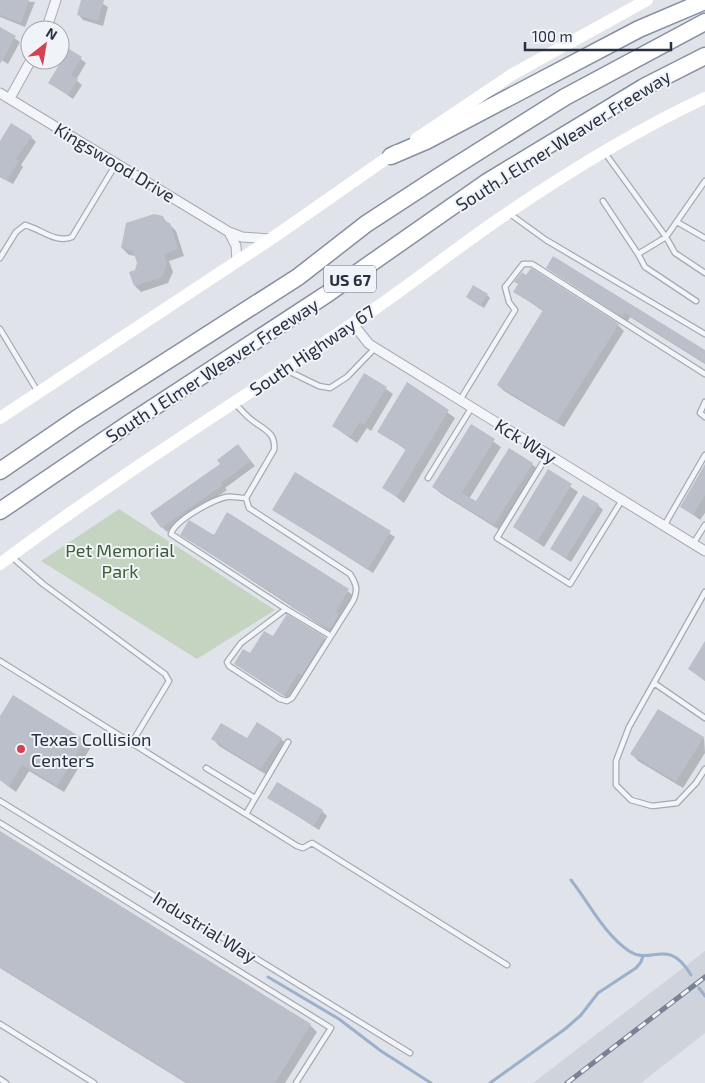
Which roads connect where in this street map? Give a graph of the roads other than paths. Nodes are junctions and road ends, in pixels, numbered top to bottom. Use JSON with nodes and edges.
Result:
{"nodes":[{"id":1,"x":56,"y":0,"type":"edge"},
{"id":2,"x":647,"y":0,"type":"edge"},
{"id":3,"x":705,"y":1,"type":"edge"},
{"id":4,"x":49,"y":20,"type":"edge"},
{"id":5,"x":705,"y":22,"type":"edge"},
{"id":6,"x":705,"y":56,"type":"edge"},
{"id":7,"x":25,"y":70,"type":"edge"},
{"id":8,"x":0,"y":93,"type":"edge"},
{"id":9,"x":10,"y":98,"type":"junction"},
{"id":10,"x":705,"y":98,"type":"edge"},
{"id":11,"x":604,"y":152,"type":"junction"},
{"id":12,"x":391,"y":156,"type":"junction"},
{"id":13,"x":117,"y":163,"type":"junction"},
{"id":14,"x":705,"y":181,"type":"edge"},
{"id":15,"x":603,"y":201,"type":"dead end"},
{"id":16,"x":509,"y":213,"type":"junction"},
{"id":17,"x":677,"y":222,"type":"junction"},
{"id":18,"x":229,"y":232,"type":"junction"},
{"id":19,"x":666,"y":237,"type":"junction"},
{"id":20,"x":705,"y":238,"type":"edge"},
{"id":21,"x":271,"y":239,"type":"junction"},
{"id":22,"x":638,"y":254,"type":"junction"},
{"id":23,"x":0,"y":258,"type":"edge"},
{"id":24,"x":237,"y":261,"type":"junction"},
{"id":25,"x":705,"y":272,"type":"edge"},
{"id":26,"x":696,"y":301,"type":"dead end"},
{"id":27,"x":353,"y":324,"type":"junction"},
{"id":28,"x":0,"y":329,"type":"edge"},
{"id":29,"x":705,"y":334,"type":"edge"},
{"id":30,"x":375,"y":348,"type":"junction"},
{"id":31,"x":285,"y":369,"type":"junction"},
{"id":32,"x":705,"y":374,"type":"edge"},
{"id":33,"x":38,"y":393,"type":"junction"},
{"id":34,"x":460,"y":400,"type":"junction"},
{"id":35,"x":705,"y":402,"type":"edge"},
{"id":36,"x":234,"y":403,"type":"junction"},
{"id":37,"x":472,"y":408,"type":"junction"},
{"id":38,"x":705,"y":417,"type":"edge"},
{"id":39,"x":0,"y":418,"type":"edge"},
{"id":40,"x":548,"y":454,"type":"junction"},
{"id":41,"x":705,"y":455,"type":"edge"},
{"id":42,"x":0,"y":471,"type":"edge"},
{"id":43,"x":428,"y":478,"type":"dead end"},
{"id":44,"x":246,"y":498,"type":"junction"},
{"id":45,"x":622,"y":500,"type":"junction"},
{"id":46,"x":0,"y":511,"type":"edge"},
{"id":47,"x":664,"y":526,"type":"junction"},
{"id":48,"x":705,"y":527,"type":"edge"},
{"id":49,"x":693,"y":544,"type":"junction"},
{"id":50,"x":705,"y":551,"type":"edge"},
{"id":51,"x":11,"y":556,"type":"junction"},
{"id":52,"x":0,"y":564,"type":"edge"},
{"id":53,"x":705,"y":592,"type":"edge"},
{"id":54,"x":286,"y":609,"type":"junction"},
{"id":55,"x":332,"y":636,"type":"junction"},
{"id":56,"x":0,"y":661,"type":"edge"},
{"id":57,"x":654,"y":683,"type":"junction"},
{"id":58,"x":705,"y":718,"type":"edge"},
{"id":59,"x":288,"y":742,"type":"dead end"},
{"id":60,"x":131,"y":744,"type":"junction"},
{"id":61,"x":206,"y":768,"type":"dead end"},
{"id":62,"x":705,"y":769,"type":"edge"},
{"id":63,"x":255,"y":798,"type":"junction"},
{"id":64,"x":0,"y":801,"type":"edge"},
{"id":65,"x":246,"y":814,"type":"junction"},
{"id":66,"x":0,"y":822,"type":"edge"},
{"id":67,"x":507,"y":966,"type":"dead end"},
{"id":68,"x":0,"y":1024,"type":"edge"},
{"id":69,"x":410,"y":1054,"type":"dead end"},
{"id":70,"x":0,"y":1079,"type":"edge"},
{"id":71,"x":6,"y":1083,"type":"edge"},
{"id":72,"x":94,"y":1083,"type":"edge"},
{"id":73,"x":296,"y":1083,"type":"edge"}],
"edges":[{"from":1,"to":4,"type":"street"},
{"from":2,"to":12,"type":"main road"},
{"from":3,"to":12,"type":"highway"},
{"from":5,"to":42,"type":"highway","name":"South J Elmer Weaver Freeway","number":"US 67"},
{"from":6,"to":46,"type":"highway","name":"South J Elmer Weaver Freeway","number":"US 67"},
{"from":7,"to":9,"type":"street"},
{"from":8,"to":9,"type":"street","name":"Kingswood Drive"},
{"from":9,"to":13,"type":"street","name":"Kingswood Drive"},
{"from":10,"to":11,"type":"main road","name":"South Highway 67"},
{"from":11,"to":16,"type":"main road","name":"South Highway 67"},
{"from":11,"to":19,"type":"lane"},
{"from":12,"to":21,"type":"main road"},
{"from":13,"to":18,"type":"street","name":"Kingswood Drive"},
{"from":13,"to":23,"type":"lane"},
{"from":14,"to":17,"type":"lane"},
{"from":15,"to":22,"type":"lane"},
{"from":16,"to":27,"type":"main road","name":"South Highway 67"},
{"from":16,"to":29,"type":"lane"},
{"from":17,"to":19,"type":"lane"},
{"from":17,"to":20,"type":"lane"},
{"from":18,"to":21,"type":"street","name":"Kingswood Drive"},
{"from":18,"to":24,"type":"street"},
{"from":19,"to":22,"type":"lane"},
{"from":19,"to":25,"type":"lane"},
{"from":21,"to":24,"type":"main road"},
{"from":22,"to":26,"type":"lane"},
{"from":24,"to":33,"type":"main road"},
{"from":27,"to":30,"type":"street","name":"Kck Way"},
{"from":27,"to":31,"type":"main road","name":"South Highway 67"},
{"from":28,"to":33,"type":"lane"},
{"from":30,"to":31,"type":"lane"},
{"from":30,"to":34,"type":"street","name":"Kck Way"},
{"from":31,"to":36,"type":"main road","name":"South Highway 67"},
{"from":32,"to":34,"type":"lane"},
{"from":33,"to":39,"type":"main road"},
{"from":34,"to":37,"type":"street","name":"Kck Way"},
{"from":35,"to":38,"type":"lane"},
{"from":36,"to":44,"type":"lane"},
{"from":36,"to":51,"type":"main road","name":"South Highway 67"},
{"from":37,"to":40,"type":"street","name":"Kck Way"},
{"from":37,"to":43,"type":"lane"},
{"from":40,"to":45,"type":"street","name":"Kck Way"},
{"from":40,"to":45,"type":"lane"},
{"from":41,"to":47,"type":"lane"},
{"from":44,"to":54,"type":"lane"},
{"from":44,"to":55,"type":"lane"},
{"from":45,"to":47,"type":"street","name":"Kck Way"},
{"from":47,"to":49,"type":"street","name":"Kck Way"},
{"from":48,"to":49,"type":"lane"},
{"from":49,"to":50,"type":"street","name":"Kck Way"},
{"from":51,"to":52,"type":"main road","name":"South Highway 67"},
{"from":51,"to":60,"type":"lane"},
{"from":53,"to":57,"type":"lane"},
{"from":54,"to":55,"type":"lane"},
{"from":54,"to":55,"type":"lane"},
{"from":56,"to":60,"type":"lane"},
{"from":57,"to":58,"type":"lane"},
{"from":57,"to":62,"type":"lane"},
{"from":59,"to":63,"type":"lane"},
{"from":60,"to":65,"type":"lane"},
{"from":61,"to":63,"type":"lane"},
{"from":63,"to":65,"type":"lane"},
{"from":64,"to":69,"type":"lane","name":"Industrial Way"},
{"from":65,"to":67,"type":"lane"},
{"from":66,"to":73,"type":"lane"},
{"from":68,"to":72,"type":"lane"},
{"from":70,"to":71,"type":"lane"}]}
